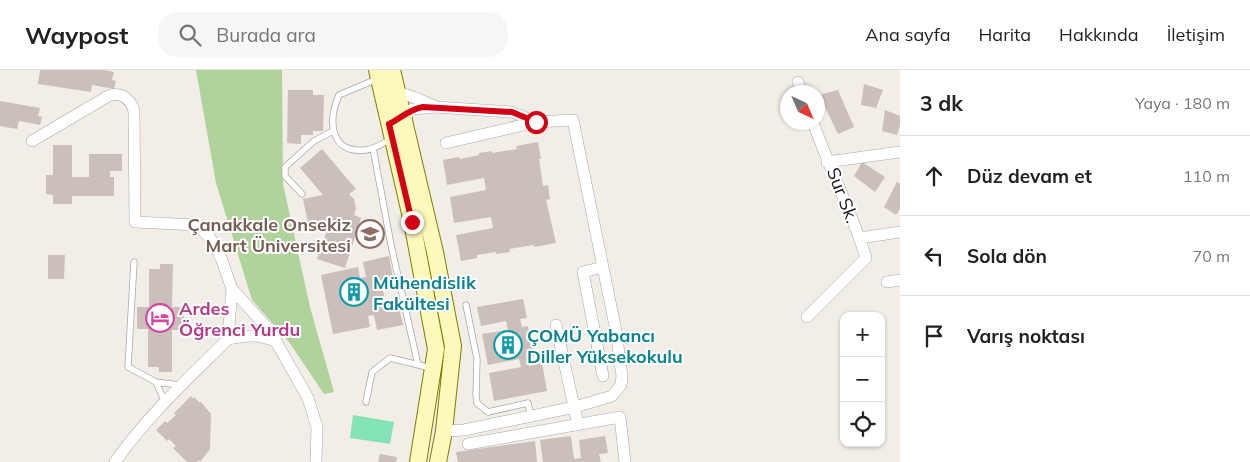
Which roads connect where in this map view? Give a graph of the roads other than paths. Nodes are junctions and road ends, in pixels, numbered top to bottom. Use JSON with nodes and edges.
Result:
{"nodes":[{"id":1,"x":386,"y":81,"type":"edge"},
{"id":2,"x":435,"y":107,"type":"junction"},
{"id":3,"x":536,"y":122,"type":"junction"},
{"id":4,"x":394,"y":127,"type":"junction"},
{"id":5,"x":816,"y":130,"type":"edge"},
{"id":6,"x":333,"y":131,"type":"junction"},
{"id":7,"x":32,"y":141,"type":"dead end"},
{"id":8,"x":446,"y":143,"type":"dead end"},
{"id":9,"x":373,"y":148,"type":"junction"},
{"id":10,"x":900,"y":152,"type":"edge"},
{"id":11,"x":827,"y":162,"type":"junction"},
{"id":12,"x":302,"y":194,"type":"dead end"},
{"id":13,"x":900,"y":232,"type":"edge"},
{"id":14,"x":860,"y":238,"type":"junction"},
{"id":15,"x":134,"y":262,"type":"dead end"},
{"id":16,"x":603,"y":267,"type":"junction"},
{"id":17,"x":900,"y":280,"type":"edge"},
{"id":18,"x":887,"y":282,"type":"dead end"},
{"id":19,"x":232,"y":289,"type":"junction"},
{"id":20,"x":466,"y":305,"type":"dead end"},
{"id":21,"x":807,"y":317,"type":"dead end"},
{"id":22,"x":556,"y":325,"type":"dead end"},
{"id":23,"x":228,"y":339,"type":"junction"},
{"id":24,"x":277,"y":342,"type":"junction"},
{"id":25,"x":426,"y":367,"type":"junction"},
{"id":26,"x":602,"y":376,"type":"dead end"},
{"id":27,"x":156,"y":382,"type":"junction"},
{"id":28,"x":182,"y":386,"type":"junction"},
{"id":29,"x":165,"y":402,"type":"junction"},
{"id":30,"x":366,"y":402,"type":"dead end"},
{"id":31,"x":575,"y":407,"type":"junction"},
{"id":32,"x":532,"y":417,"type":"junction"},
{"id":33,"x":578,"y":425,"type":"junction"},
{"id":34,"x":444,"y":431,"type":"junction"},
{"id":35,"x":468,"y":444,"type":"dead end"},
{"id":36,"x":115,"y":462,"type":"edge"},
{"id":37,"x":316,"y":462,"type":"edge"},
{"id":38,"x":418,"y":462,"type":"edge"},
{"id":39,"x":438,"y":462,"type":"edge"},
{"id":40,"x":625,"y":462,"type":"edge"}],
"edges":[{"from":1,"to":2,"type":"street"},
{"from":1,"to":4,"type":"street"},
{"from":1,"to":6,"type":"lane"},
{"from":2,"to":3,"type":"street"},
{"from":2,"to":4,"type":"street"},
{"from":3,"to":8,"type":"street"},
{"from":3,"to":16,"type":"street"},
{"from":4,"to":9,"type":"lane"},
{"from":4,"to":25,"type":"street"},
{"from":4,"to":34,"type":"street"},
{"from":5,"to":11,"type":"street"},
{"from":6,"to":9,"type":"lane"},
{"from":6,"to":12,"type":"lane"},
{"from":7,"to":19,"type":"street"},
{"from":9,"to":25,"type":"lane"},
{"from":10,"to":11,"type":"street","name":"Sur Sk."},
{"from":11,"to":14,"type":"street","name":"Sur Sk."},
{"from":13,"to":14,"type":"street"},
{"from":14,"to":21,"type":"street","name":"Sur Sk."},
{"from":15,"to":27,"type":"lane"},
{"from":16,"to":26,"type":"street"},
{"from":16,"to":31,"type":"street"},
{"from":17,"to":18,"type":"street"},
{"from":19,"to":23,"type":"street"},
{"from":19,"to":24,"type":"street"},
{"from":20,"to":32,"type":"lane"},
{"from":22,"to":31,"type":"street"},
{"from":23,"to":24,"type":"street"},
{"from":23,"to":28,"type":"street"},
{"from":24,"to":37,"type":"street"},
{"from":25,"to":30,"type":"lane"},
{"from":25,"to":38,"type":"street"},
{"from":27,"to":28,"type":"lane"},
{"from":27,"to":29,"type":"lane"},
{"from":28,"to":29,"type":"street"},
{"from":29,"to":36,"type":"street"},
{"from":31,"to":32,"type":"street"},
{"from":31,"to":33,"type":"street"},
{"from":32,"to":34,"type":"street"},
{"from":33,"to":35,"type":"street"},
{"from":33,"to":40,"type":"street"},
{"from":34,"to":39,"type":"street"}]}
